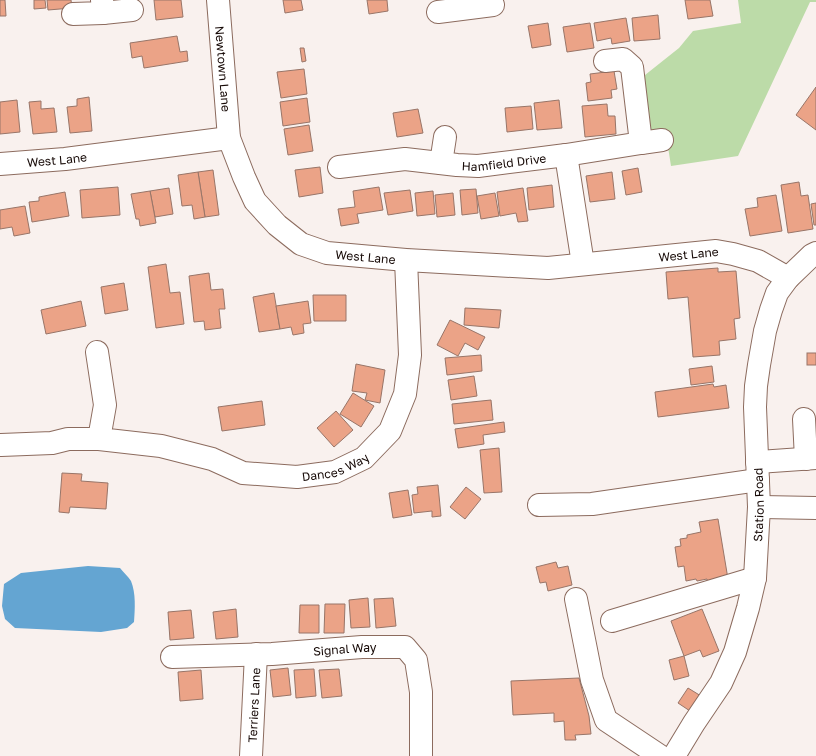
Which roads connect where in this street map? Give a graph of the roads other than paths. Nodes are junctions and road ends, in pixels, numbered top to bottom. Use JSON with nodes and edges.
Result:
{"nodes":[{"id":1,"x":218,"y":0,"type":"edge"},
{"id":2,"x":464,"y":4,"type":"edge"},
{"id":3,"x":493,"y":5,"type":"dead end"},
{"id":4,"x":103,"y":6,"type":"edge"},
{"id":5,"x":132,"y":10,"type":"dead end"},
{"id":6,"x":438,"y":12,"type":"dead end"},
{"id":7,"x":73,"y":14,"type":"dead end"},
{"id":8,"x":605,"y":61,"type":"dead end"},
{"id":9,"x":445,"y":137,"type":"dead end"},
{"id":10,"x":229,"y":138,"type":"junction"},
{"id":11,"x":566,"y":156,"type":"junction"},
{"id":12,"x":441,"y":163,"type":"junction"},
{"id":13,"x":0,"y":164,"type":"edge"},
{"id":14,"x":339,"y":167,"type":"dead end"},
{"id":15,"x":816,"y":253,"type":"edge"},
{"id":16,"x":406,"y":260,"type":"junction"},
{"id":17,"x":583,"y":264,"type":"junction"},
{"id":18,"x":788,"y":278,"type":"junction"},
{"id":19,"x":97,"y":352,"type":"dead end"},
{"id":20,"x":804,"y":419,"type":"dead end"},
{"id":21,"x":99,"y":439,"type":"junction"},
{"id":22,"x":1,"y":445,"type":"dead end"},
{"id":23,"x":811,"y":459,"type":"edge"},
{"id":24,"x":757,"y":471,"type":"junction"},
{"id":25,"x":539,"y":505,"type":"dead end"},
{"id":26,"x":759,"y":507,"type":"junction"},
{"id":27,"x":816,"y":508,"type":"edge"},
{"id":28,"x":755,"y":578,"type":"junction"},
{"id":29,"x":576,"y":599,"type":"dead end"},
{"id":30,"x":612,"y":621,"type":"dead end"},
{"id":31,"x":256,"y":654,"type":"junction"},
{"id":32,"x":172,"y":657,"type":"dead end"},
{"id":33,"x":251,"y":756,"type":"edge"},
{"id":34,"x":421,"y":756,"type":"edge"},
{"id":35,"x":660,"y":756,"type":"edge"},
{"id":36,"x":674,"y":756,"type":"edge"}],
"edges":[{"from":1,"to":10,"type":"street","name":"Newtown Lane"},
{"from":2,"to":3,"type":"street"},
{"from":2,"to":6,"type":"street"},
{"from":4,"to":5,"type":"street"},
{"from":4,"to":7,"type":"street"},
{"from":8,"to":11,"type":"street","name":"Hamfield Drive"},
{"from":9,"to":12,"type":"street"},
{"from":10,"to":13,"type":"street","name":"West Lane"},
{"from":10,"to":16,"type":"street","name":"West Lane"},
{"from":11,"to":12,"type":"street","name":"Hamfield Drive"},
{"from":11,"to":17,"type":"street"},
{"from":12,"to":14,"type":"street","name":"Hamfield Drive"},
{"from":15,"to":18,"type":"street","name":"Station Road"},
{"from":16,"to":17,"type":"street","name":"West Lane"},
{"from":16,"to":21,"type":"street","name":"Dances Way"},
{"from":17,"to":18,"type":"street","name":"West Lane"},
{"from":18,"to":24,"type":"street","name":"Station Road"},
{"from":19,"to":21,"type":"street"},
{"from":20,"to":23,"type":"street"},
{"from":21,"to":22,"type":"street","name":"Dances Way"},
{"from":23,"to":24,"type":"street"},
{"from":24,"to":25,"type":"street"},
{"from":24,"to":26,"type":"street","name":"Station Road"},
{"from":26,"to":27,"type":"street"},
{"from":26,"to":28,"type":"street","name":"Station Road"},
{"from":28,"to":30,"type":"street"},
{"from":28,"to":36,"type":"street","name":"Station Road"},
{"from":29,"to":35,"type":"street"},
{"from":31,"to":32,"type":"street","name":"Signal Way"},
{"from":31,"to":33,"type":"street","name":"Terriers Lane"},
{"from":31,"to":34,"type":"street","name":"Signal Way"}]}
